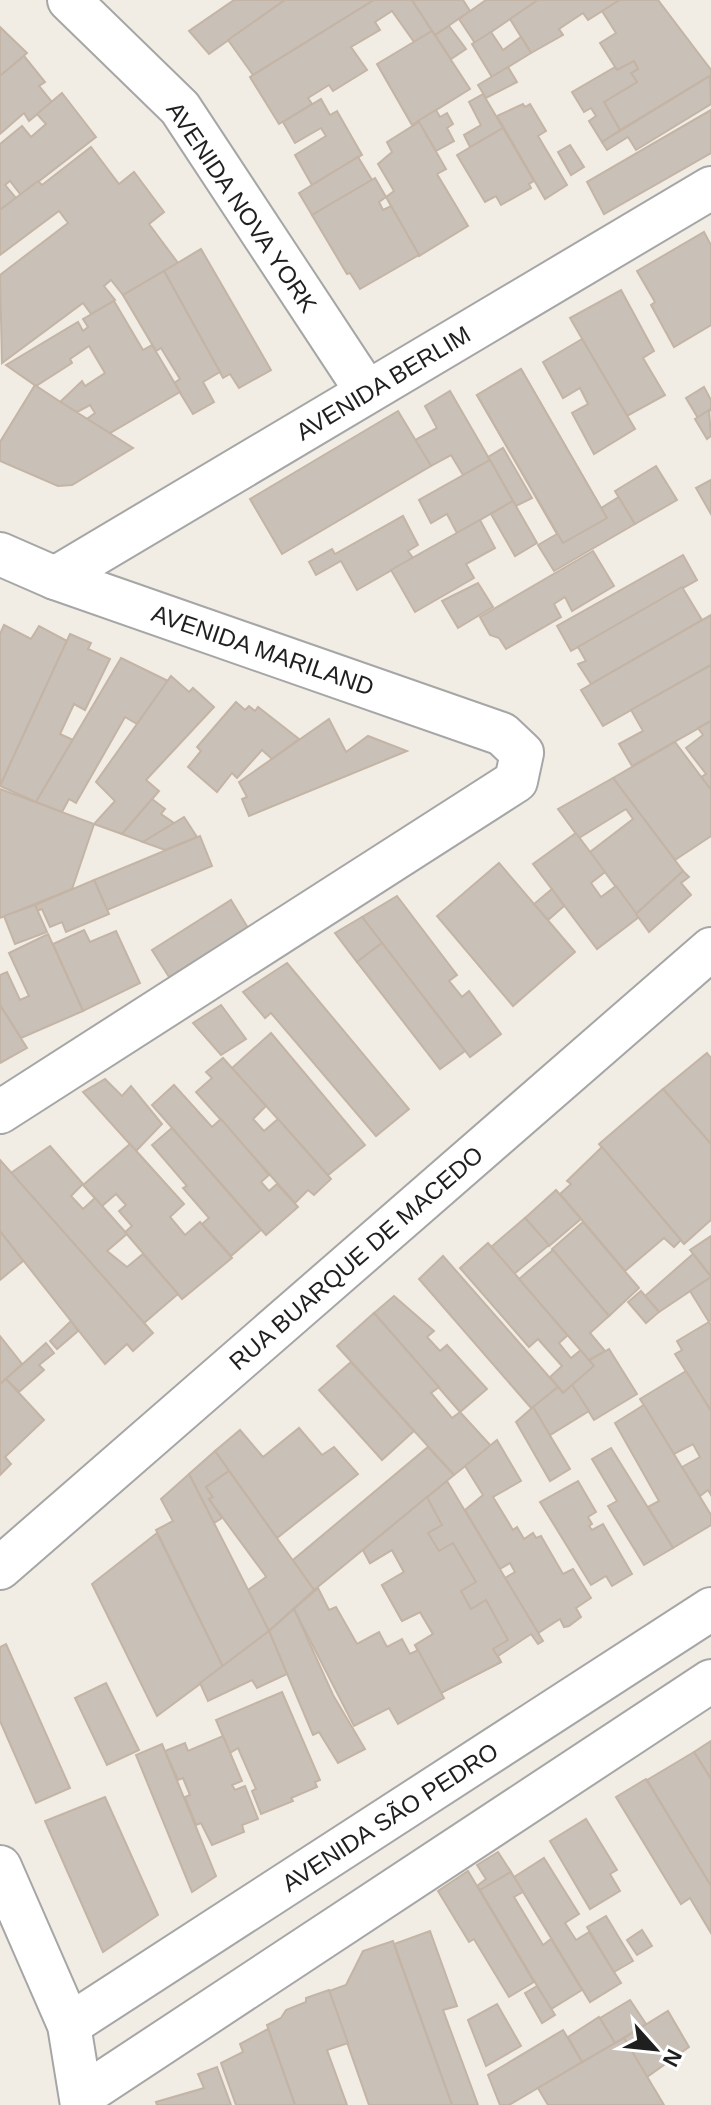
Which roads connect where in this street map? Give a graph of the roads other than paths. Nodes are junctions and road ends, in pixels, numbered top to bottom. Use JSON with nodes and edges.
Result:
{"nodes":[{"id":1,"x":69,"y":0,"type":"edge"},
{"id":2,"x":711,"y":188,"type":"edge"},
{"id":3,"x":367,"y":392,"type":"junction"},
{"id":4,"x":0,"y":554,"type":"edge"},
{"id":5,"x":55,"y":578,"type":"junction"},
{"id":6,"x":711,"y":949,"type":"edge"},
{"id":7,"x":0,"y":1112,"type":"edge"},
{"id":8,"x":0,"y":1568,"type":"edge"},
{"id":9,"x":711,"y":1609,"type":"edge"},
{"id":10,"x":674,"y":1633,"type":"junction"},
{"id":11,"x":709,"y":1682,"type":"edge"},
{"id":12,"x":482,"y":1758,"type":"junction"},
{"id":13,"x":511,"y":1813,"type":"junction"},
{"id":14,"x":0,"y":1867,"type":"edge"},
{"id":15,"x":299,"y":1876,"type":"junction"},
{"id":16,"x":333,"y":1930,"type":"junction"},
{"id":17,"x":69,"y":2025,"type":"junction"},
{"id":18,"x":82,"y":2100,"type":"edge"}],
"edges":[{"from":1,"to":3,"type":"street","name":"AVENIDA NOVA YORK"},
{"from":2,"to":3,"type":"street","name":"AVENIDA BERLIM"},
{"from":3,"to":5,"type":"street","name":"AVENIDA BERLIM"},
{"from":4,"to":5,"type":"street","name":"AVENIDA MARILAND"},
{"from":5,"to":7,"type":"street","name":"AVENIDA MARILAND"},
{"from":6,"to":8,"type":"street","name":"RUA BUARQUE DE MACEDO"},
{"from":9,"to":10,"type":"street","name":"AVENIDA SÃO PEDRO"},
{"from":10,"to":11,"type":"street"},
{"from":10,"to":12,"type":"street","name":"AVENIDA SÃO PEDRO"},
{"from":11,"to":13,"type":"street"},
{"from":12,"to":13,"type":"street"},
{"from":12,"to":15,"type":"street","name":"AVENIDA SÃO PEDRO"},
{"from":13,"to":16,"type":"street"},
{"from":14,"to":17,"type":"street"},
{"from":15,"to":16,"type":"street"},
{"from":15,"to":17,"type":"street","name":"AVENIDA SÃO PEDRO"},
{"from":16,"to":18,"type":"street"},
{"from":17,"to":18,"type":"street"}]}
